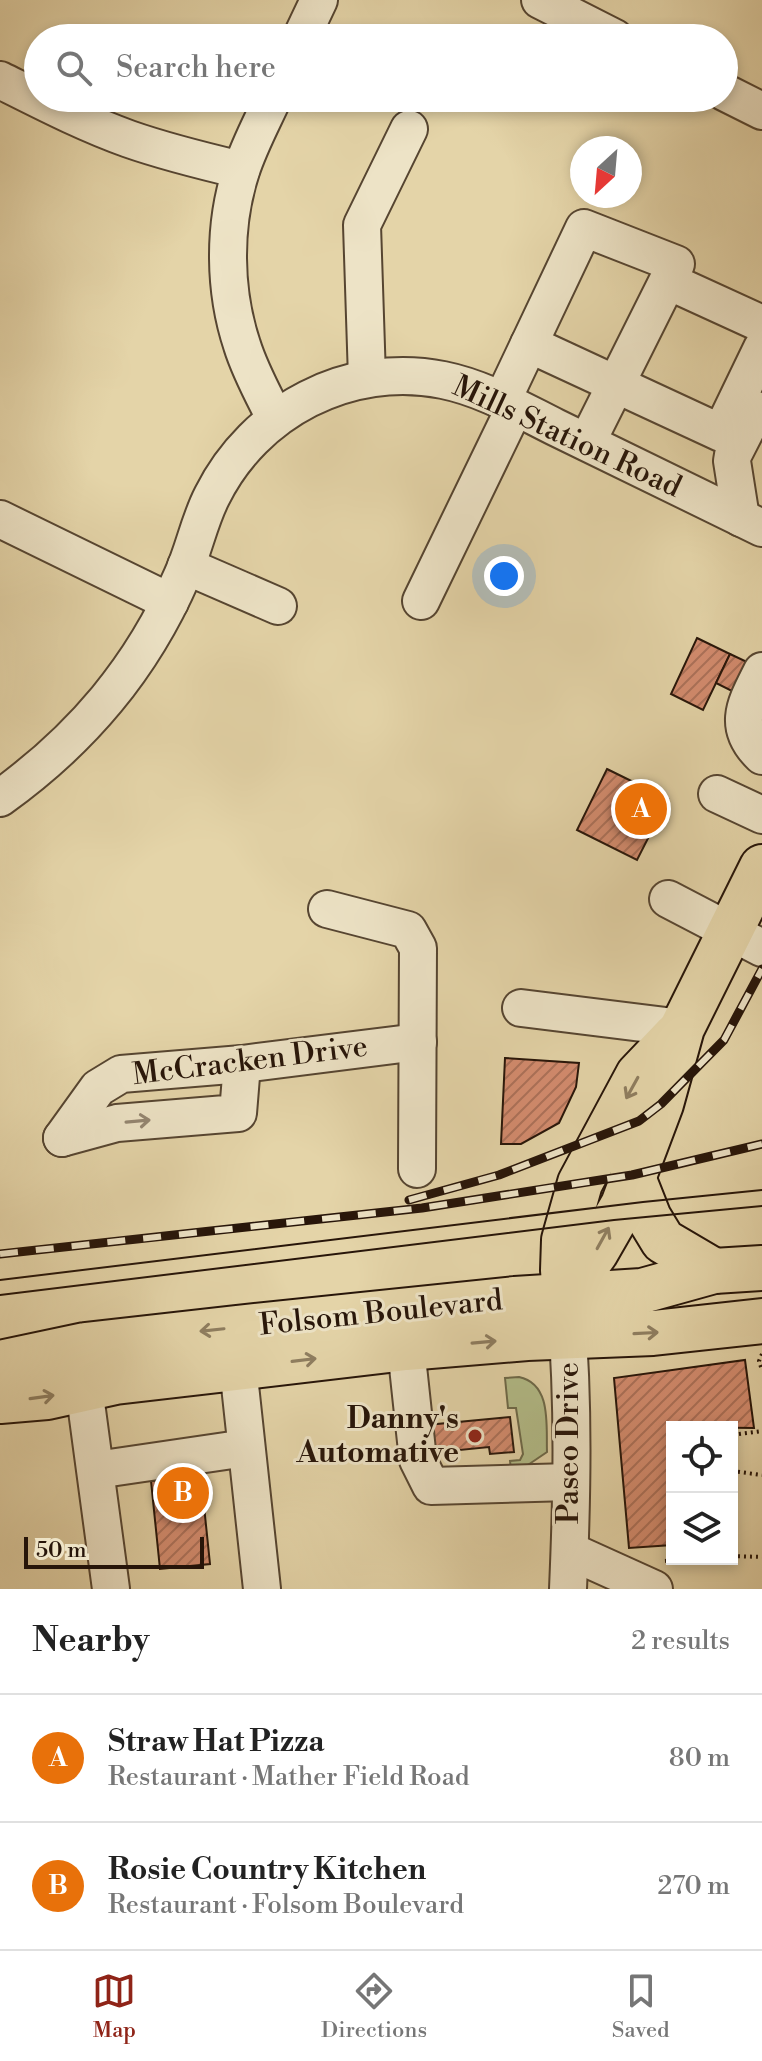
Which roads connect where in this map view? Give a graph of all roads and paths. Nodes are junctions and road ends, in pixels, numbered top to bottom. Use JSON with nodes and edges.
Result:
{"nodes":[{"id":1,"x":319,"y":0,"type":"edge"},
{"id":2,"x":540,"y":0,"type":"edge"},
{"id":3,"x":308,"y":24,"type":"edge"},
{"id":4,"x":587,"y":24,"type":"edge"},
{"id":5,"x":0,"y":80,"type":"edge"},
{"id":6,"x":24,"y":92,"type":"edge"},
{"id":7,"x":738,"y":99,"type":"edge"},
{"id":8,"x":762,"y":111,"type":"edge"},
{"id":9,"x":65,"y":112,"type":"edge"},
{"id":10,"x":267,"y":112,"type":"edge"},
{"id":11,"x":409,"y":129,"type":"dead end"},
{"id":12,"x":241,"y":170,"type":"junction"},
{"id":13,"x":668,"y":281,"type":"junction"},
{"id":14,"x":762,"y":324,"type":"edge"},
{"id":15,"x":529,"y":344,"type":"junction"},
{"id":16,"x":762,"y":348,"type":"edge"},
{"id":17,"x":367,"y":378,"type":"junction"},
{"id":18,"x":617,"y":383,"type":"junction"},
{"id":19,"x":762,"y":397,"type":"edge"},
{"id":20,"x":508,"y":404,"type":"junction"},
{"id":21,"x":275,"y":418,"type":"junction"},
{"id":22,"x":587,"y":442,"type":"junction"},
{"id":23,"x":0,"y":519,"type":"edge"},
{"id":24,"x":752,"y":523,"type":"edge"},
{"id":25,"x":186,"y":566,"type":"junction"},
{"id":26,"x":421,"y":601,"type":"dead end"},
{"id":27,"x":170,"y":602,"type":"junction"},
{"id":28,"x":278,"y":606,"type":"dead end"},
{"id":29,"x":762,"y":671,"type":"edge"},
{"id":30,"x":762,"y":756,"type":"edge"},
{"id":31,"x":717,"y":794,"type":"dead end"},
{"id":32,"x":0,"y":798,"type":"edge"},
{"id":33,"x":762,"y":815,"type":"edge"},
{"id":34,"x":762,"y":867,"type":"edge"},
{"id":35,"x":668,"y":899,"type":"dead end"},
{"id":36,"x":327,"y":909,"type":"dead end"},
{"id":37,"x":747,"y":940,"type":"edge"},
{"id":38,"x":521,"y":1008,"type":"dead end"},
{"id":39,"x":682,"y":1028,"type":"junction"},
{"id":40,"x":418,"y":1042,"type":"junction"},
{"id":41,"x":242,"y":1064,"type":"junction"},
{"id":42,"x":417,"y":1169,"type":"dead end"},
{"id":43,"x":632,"y":1175,"type":"junction"},
{"id":44,"x":762,"y":1268,"type":"edge"},
{"id":45,"x":714,"y":1271,"type":"junction"},
{"id":46,"x":566,"y":1316,"type":"junction"},
{"id":47,"x":762,"y":1321,"type":"edge"},
{"id":48,"x":406,"y":1348,"type":"junction"},
{"id":49,"x":762,"y":1353,"type":"edge"},
{"id":50,"x":0,"y":1363,"type":"edge"},
{"id":51,"x":238,"y":1367,"type":"junction"},
{"id":52,"x":762,"y":1370,"type":"edge"},
{"id":53,"x":84,"y":1388,"type":"junction"},
{"id":54,"x":0,"y":1401,"type":"edge"},
{"id":55,"x":762,"y":1431,"type":"edge"},
{"id":56,"x":738,"y":1434,"type":"edge"},
{"id":57,"x":246,"y":1448,"type":"junction"},
{"id":58,"x":96,"y":1470,"type":"junction"},
{"id":59,"x":738,"y":1472,"type":"edge"},
{"id":60,"x":762,"y":1475,"type":"edge"},
{"id":61,"x":570,"y":1482,"type":"junction"},
{"id":62,"x":570,"y":1551,"type":"junction"},
{"id":63,"x":738,"y":1556,"type":"edge"},
{"id":64,"x":762,"y":1557,"type":"edge"},
{"id":65,"x":649,"y":1587,"type":"edge"},
{"id":66,"x":111,"y":1589,"type":"edge"},
{"id":67,"x":262,"y":1589,"type":"edge"},
{"id":68,"x":568,"y":1589,"type":"edge"}],
"edges":[{"from":1,"to":3,"type":"street"},
{"from":2,"to":4,"type":"street"},
{"from":5,"to":6,"type":"street"},
{"from":7,"to":8,"type":"street"},
{"from":9,"to":12,"type":"street"},
{"from":10,"to":12,"type":"street"},
{"from":11,"to":17,"type":"street"},
{"from":12,"to":21,"type":"street"},
{"from":13,"to":14,"type":"street"},
{"from":13,"to":15,"type":"street"},
{"from":13,"to":18,"type":"street"},
{"from":15,"to":18,"type":"street"},
{"from":15,"to":20,"type":"street"},
{"from":16,"to":18,"type":"street"},
{"from":17,"to":20,"type":"street","name":"Mills Station Road"},
{"from":17,"to":21,"type":"street","name":"Mills Station Road"},
{"from":18,"to":22,"type":"street"},
{"from":19,"to":24,"type":"street"},
{"from":20,"to":22,"type":"street","name":"Mills Station Road"},
{"from":20,"to":26,"type":"street"},
{"from":21,"to":25,"type":"street","name":"Mills Station Road"},
{"from":22,"to":24,"type":"street","name":"Mills Station Road"},
{"from":23,"to":27,"type":"street"},
{"from":25,"to":27,"type":"street","name":"Mills Station Road"},
{"from":25,"to":28,"type":"street"},
{"from":27,"to":32,"type":"street","name":"Mills Station Road"},
{"from":29,"to":30,"type":"street"},
{"from":31,"to":33,"type":"street"},
{"from":34,"to":37,"type":"main road"},
{"from":35,"to":37,"type":"street"},
{"from":36,"to":40,"type":"street"},
{"from":37,"to":39,"type":"main road"},
{"from":38,"to":39,"type":"street"},
{"from":39,"to":43,"type":"main road"},
{"from":39,"to":46,"type":"main road","one_way":true},
{"from":40,"to":41,"type":"street","name":"McCracken Drive"},
{"from":40,"to":42,"type":"street"},
{"from":41,"to":41,"type":"street","name":"McCracken Drive","one_way":true},
{"from":43,"to":45,"type":"main road"},
{"from":46,"to":43,"type":"main road","one_way":true},
{"from":44,"to":45,"type":"main road","name":"Folsom Boulevard"},
{"from":45,"to":46,"type":"main road","name":"Folsom Boulevard"},
{"from":46,"to":47,"type":"main road","name":"Folsom Boulevard","one_way":true},
{"from":48,"to":46,"type":"main road","name":"Folsom Boulevard","one_way":true},
{"from":46,"to":50,"type":"main road","name":"Folsom Boulevard","one_way":true},
{"from":46,"to":61,"type":"street","name":"Paseo Drive"},
{"from":51,"to":48,"type":"main road","name":"Folsom Boulevard","one_way":true},
{"from":48,"to":61,"type":"street"},
{"from":49,"to":52,"type":"path"},
{"from":51,"to":53,"type":"main road","name":"Folsom Boulevard"},
{"from":51,"to":57,"type":"street"},
{"from":54,"to":53,"type":"main road","name":"Folsom Boulevard","one_way":true},
{"from":53,"to":58,"type":"street"},
{"from":55,"to":56,"type":"path"},
{"from":57,"to":58,"type":"street"},
{"from":57,"to":67,"type":"street"},
{"from":58,"to":66,"type":"street"},
{"from":59,"to":60,"type":"path"},
{"from":61,"to":62,"type":"street","name":"Paseo Drive"},
{"from":62,"to":65,"type":"street"},
{"from":62,"to":68,"type":"street","name":"Paseo Drive"},
{"from":63,"to":64,"type":"path"}]}
